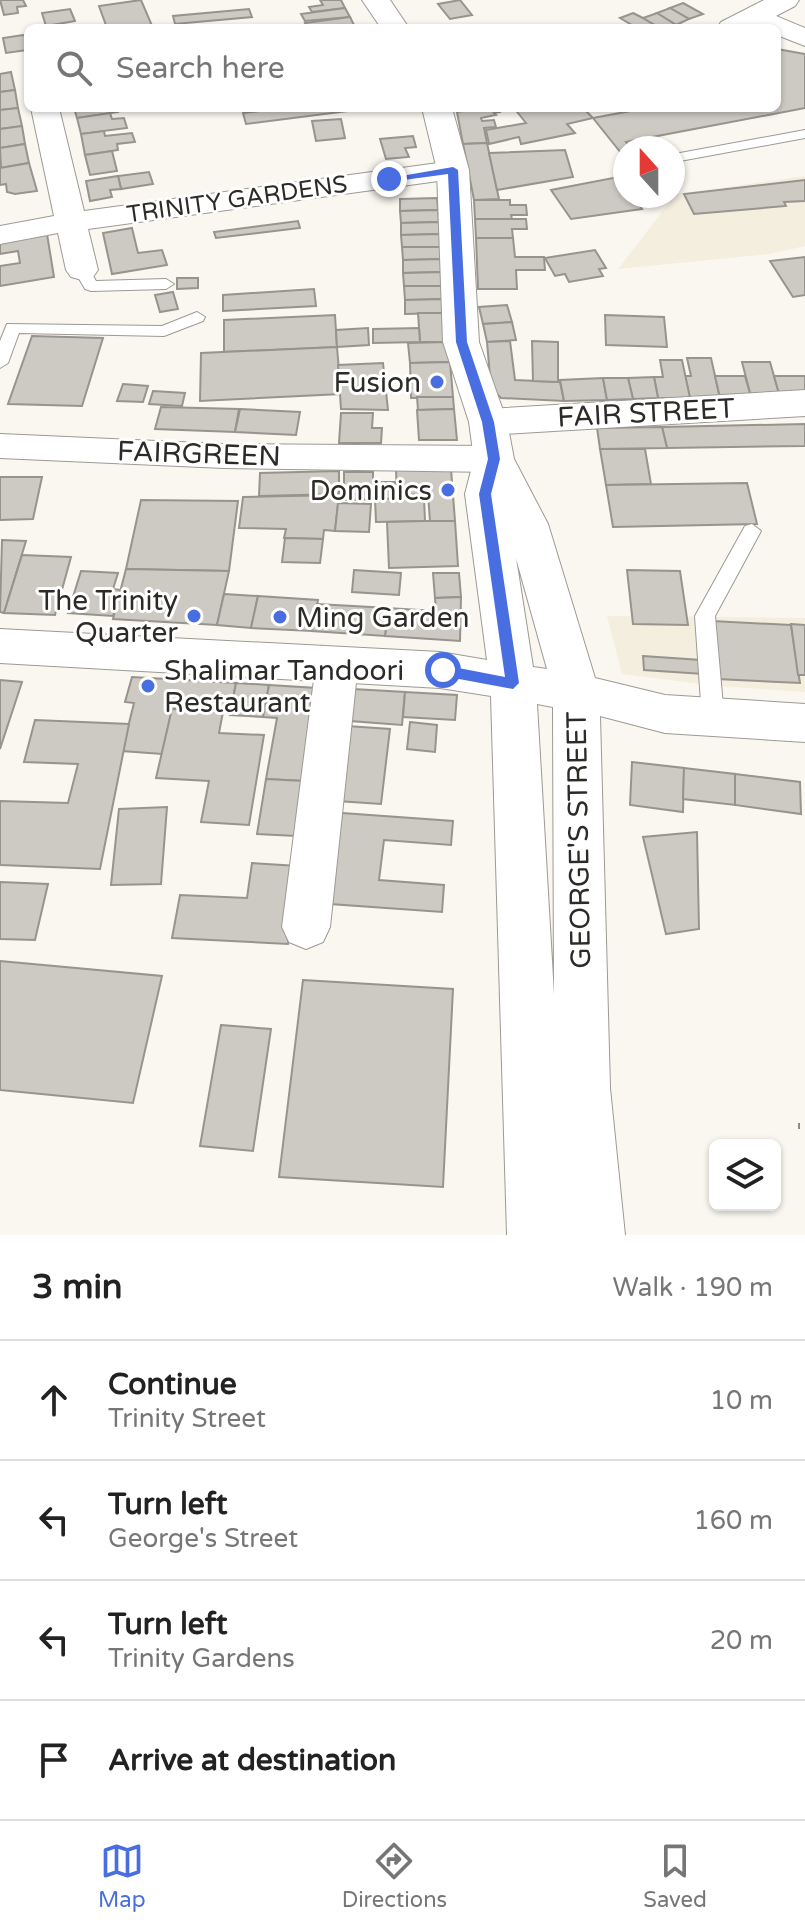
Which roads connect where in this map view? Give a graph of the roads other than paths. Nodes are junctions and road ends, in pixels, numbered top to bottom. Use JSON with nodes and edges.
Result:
{"nodes":[{"id":1,"x":376,"y":0,"type":"edge"},
{"id":2,"x":785,"y":0,"type":"edge"},
{"id":3,"x":757,"y":16,"type":"junction"},
{"id":4,"x":392,"y":24,"type":"edge"},
{"id":5,"x":740,"y":24,"type":"edge"},
{"id":6,"x":774,"y":24,"type":"edge"},
{"id":7,"x":781,"y":27,"type":"edge"},
{"id":8,"x":805,"y":38,"type":"edge"},
{"id":9,"x":46,"y":112,"type":"edge"},
{"id":10,"x":438,"y":112,"type":"edge"},
{"id":11,"x":805,"y":134,"type":"edge"},
{"id":12,"x":685,"y":156,"type":"edge"},
{"id":13,"x":453,"y":170,"type":"junction"},
{"id":14,"x":69,"y":222,"type":"junction"},
{"id":15,"x":0,"y":235,"type":"edge"},
{"id":16,"x":82,"y":270,"type":"joint"},
{"id":17,"x":166,"y":284,"type":"dead end"},
{"id":18,"x":197,"y":317,"type":"dead end"},
{"id":19,"x":0,"y":363,"type":"edge"},
{"id":20,"x":805,"y":403,"type":"edge"},
{"id":21,"x":491,"y":440,"type":"junction"},
{"id":22,"x":0,"y":446,"type":"edge"},
{"id":23,"x":752,"y":531,"type":"dead end"},
{"id":24,"x":0,"y":646,"type":"edge"},
{"id":25,"x":337,"y":664,"type":"junction"},
{"id":26,"x":513,"y":683,"type":"junction"},
{"id":27,"x":576,"y":692,"type":"junction"},
{"id":28,"x":713,"y":717,"type":"junction"},
{"id":29,"x":805,"y":723,"type":"edge"},
{"id":30,"x":306,"y":927,"type":"dead end"},
{"id":31,"x":537,"y":1235,"type":"edge"},
{"id":32,"x":595,"y":1235,"type":"edge"}],
"edges":[{"from":1,"to":4,"type":"main road"},
{"from":2,"to":3,"type":"main road"},
{"from":3,"to":5,"type":"main road"},
{"from":3,"to":6,"type":"street"},
{"from":7,"to":8,"type":"street"},
{"from":9,"to":14,"type":"street"},
{"from":10,"to":13,"type":"main road","name":"GEORGE'S STREET"},
{"from":11,"to":12,"type":"lane"},
{"from":13,"to":14,"type":"street","name":"TRINITY GARDENS"},
{"from":13,"to":21,"type":"main road","name":"GEORGE'S STREET"},
{"from":14,"to":15,"type":"street","name":"TRINITY GARDENS"},
{"from":14,"to":16,"type":"street"},
{"from":16,"to":17,"type":"lane"},
{"from":18,"to":19,"type":"lane"},
{"from":20,"to":21,"type":"main road","name":"FAIR STREET"},
{"from":21,"to":22,"type":"street","name":"FAIRGREEN"},
{"from":21,"to":26,"type":"main road","name":"GEORGE'S STREET"},
{"from":21,"to":27,"type":"main road","name":"GEORGE'S STREET"},
{"from":23,"to":28,"type":"lane"},
{"from":24,"to":25,"type":"main road"},
{"from":25,"to":26,"type":"main road"},
{"from":25,"to":30,"type":"street"},
{"from":26,"to":27,"type":"main road"},
{"from":26,"to":31,"type":"main road","name":"GEORGE'S STREET"},
{"from":27,"to":28,"type":"main road"},
{"from":27,"to":32,"type":"main road","name":"GEORGE'S STREET"},
{"from":28,"to":29,"type":"main road"}]}
